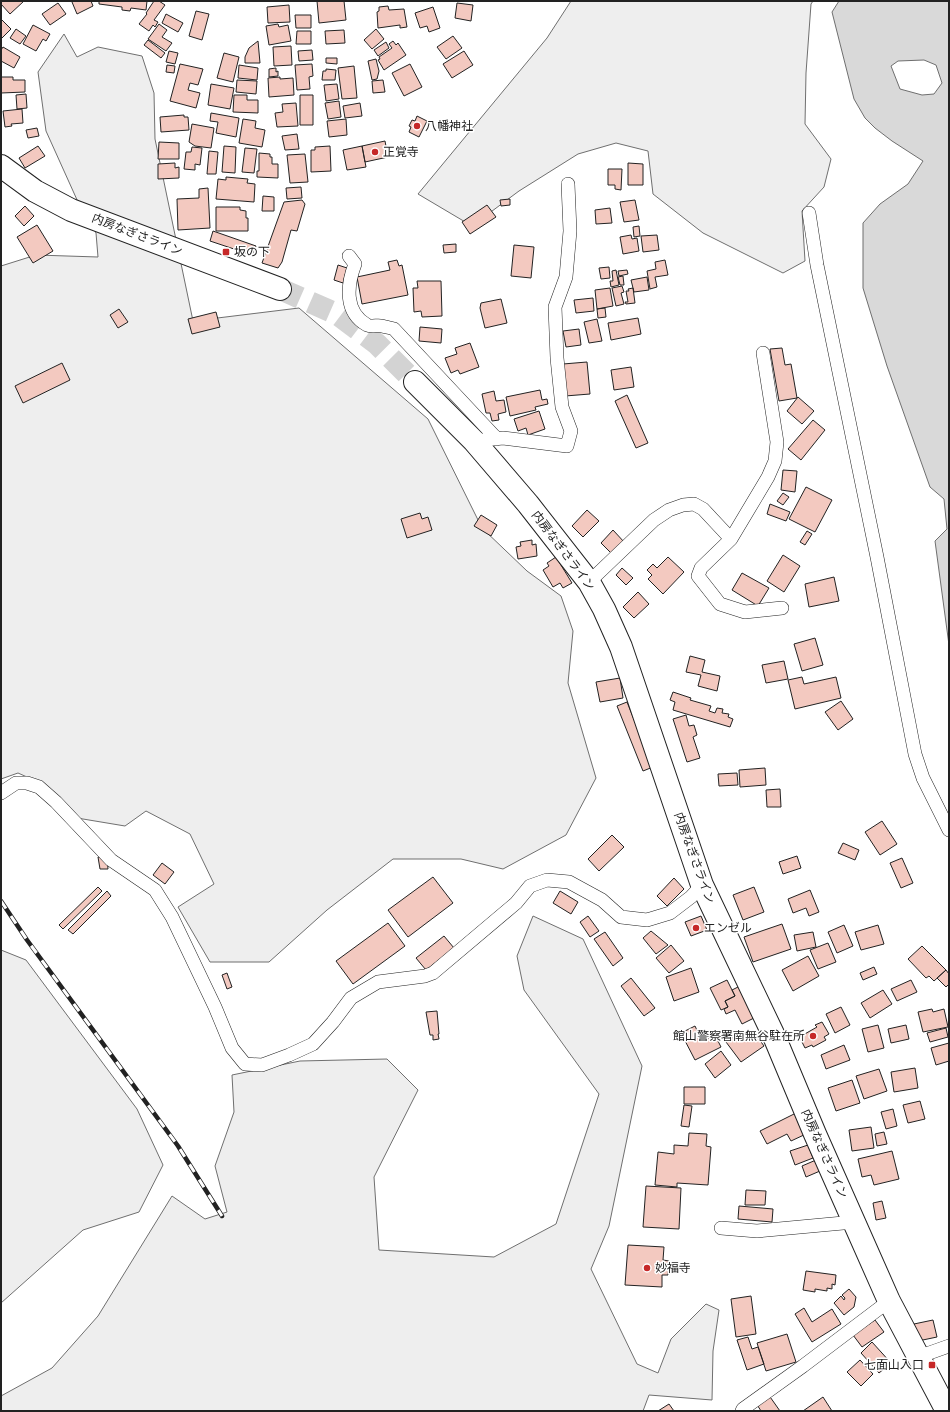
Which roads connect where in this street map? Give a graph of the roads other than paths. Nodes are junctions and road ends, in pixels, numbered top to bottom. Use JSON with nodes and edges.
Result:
{"nodes":[{"id":1,"x":1,"y":166,"type":"edge"},
{"id":2,"x":568,"y":184,"type":"dead end"},
{"id":3,"x":809,"y":212,"type":"dead end"},
{"id":4,"x":349,"y":256,"type":"dead end"},
{"id":5,"x":280,"y":289,"type":"tunnel mouth"},
{"id":6,"x":763,"y":353,"type":"dead end"},
{"id":7,"x":415,"y":382,"type":"tunnel mouth"},
{"id":8,"x":497,"y":439,"type":"junction"},
{"id":9,"x":474,"y":441,"type":"junction"},
{"id":10,"x":731,"y":539,"type":"junction"},
{"id":11,"x":589,"y":582,"type":"junction"},
{"id":12,"x":782,"y":608,"type":"dead end"},
{"id":13,"x":1,"y":793,"type":"edge"},
{"id":14,"x":949,"y":830,"type":"edge"},
{"id":15,"x":702,"y":885,"type":"junction"},
{"id":16,"x":854,"y":1222,"type":"junction"},
{"id":17,"x":721,"y":1228,"type":"dead end"},
{"id":18,"x":889,"y":1301,"type":"junction"},
{"id":19,"x":949,"y":1346,"type":"edge"},
{"id":20,"x":918,"y":1357,"type":"junction"},
{"id":21,"x":742,"y":1411,"type":"edge"},
{"id":22,"x":947,"y":1411,"type":"edge"}],
"edges":[{"from":1,"to":5,"type":"highway","name":"内房なぎさライン"},
{"from":2,"to":8,"type":"street"},
{"from":3,"to":14,"type":"street"},
{"from":4,"to":8,"type":"street"},
{"from":6,"to":10,"type":"street"},
{"from":7,"to":9,"type":"highway","name":"内房なぎさライン"},
{"from":8,"to":9,"type":"street"},
{"from":9,"to":11,"type":"highway","name":"内房なぎさライン"},
{"from":10,"to":11,"type":"street"},
{"from":10,"to":12,"type":"street"},
{"from":11,"to":15,"type":"highway","name":"内房なぎさライン"},
{"from":13,"to":15,"type":"street"},
{"from":15,"to":16,"type":"highway","name":"内房なぎさライン"},
{"from":16,"to":17,"type":"street"},
{"from":16,"to":18,"type":"highway","name":"内房なぎさライン"},
{"from":18,"to":20,"type":"highway","name":"内房なぎさライン"},
{"from":18,"to":21,"type":"street"},
{"from":19,"to":20,"type":"street"},
{"from":20,"to":22,"type":"highway","name":"内房なぎさライン"}]}
